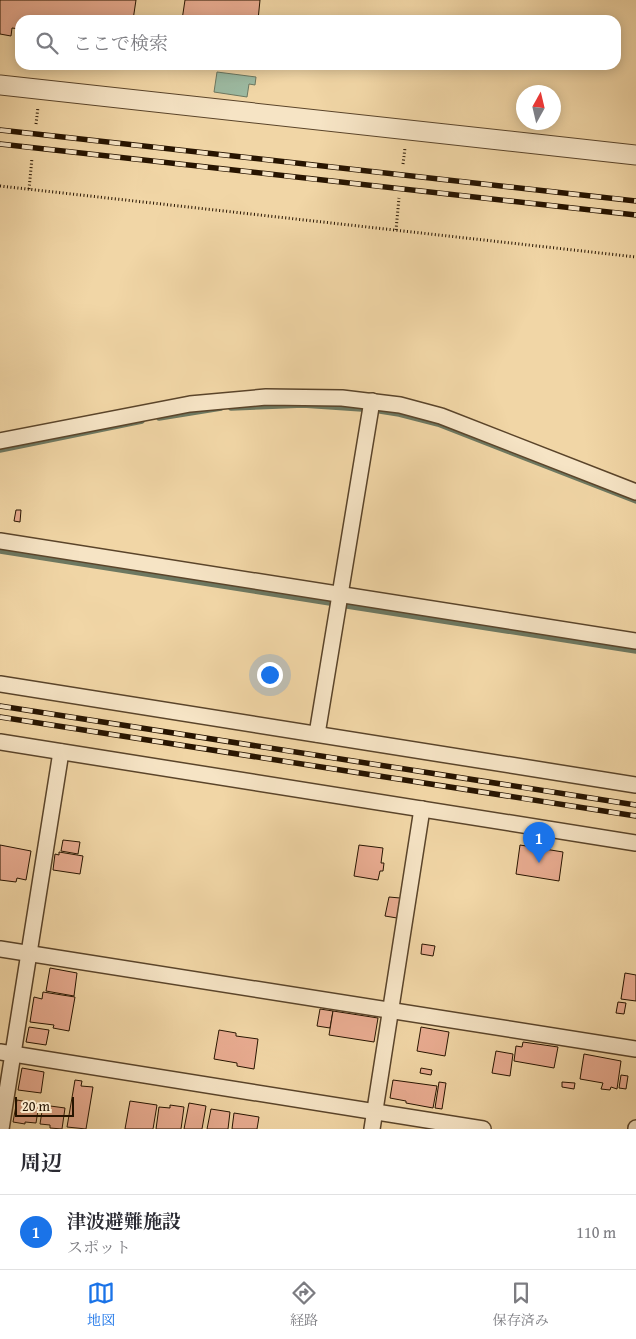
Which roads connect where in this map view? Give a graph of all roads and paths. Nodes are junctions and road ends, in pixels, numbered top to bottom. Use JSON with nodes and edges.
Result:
{"nodes":[{"id":1,"x":0,"y":85,"type":"edge"},
{"id":2,"x":636,"y":155,"type":"edge"},
{"id":3,"x":32,"y":158,"type":"dead end"},
{"id":4,"x":0,"y":186,"type":"edge"},
{"id":5,"x":29,"y":189,"type":"junction"},
{"id":6,"x":399,"y":198,"type":"dead end"},
{"id":7,"x":396,"y":230,"type":"junction"},
{"id":8,"x":636,"y":257,"type":"edge"},
{"id":9,"x":372,"y":401,"type":"junction"},
{"id":10,"x":0,"y":441,"type":"edge"},
{"id":11,"x":636,"y":492,"type":"edge"},
{"id":12,"x":0,"y":541,"type":"edge"},
{"id":13,"x":340,"y":594,"type":"junction"},
{"id":14,"x":636,"y":641,"type":"edge"},
{"id":15,"x":0,"y":684,"type":"edge"},
{"id":16,"x":317,"y":734,"type":"junction"},
{"id":17,"x":0,"y":742,"type":"edge"},
{"id":18,"x":61,"y":752,"type":"junction"},
{"id":19,"x":636,"y":785,"type":"edge"},
{"id":20,"x":422,"y":809,"type":"junction"},
{"id":21,"x":636,"y":843,"type":"edge"},
{"id":22,"x":0,"y":949,"type":"edge"},
{"id":23,"x":29,"y":953,"type":"junction"},
{"id":24,"x":391,"y":1010,"type":"junction"},
{"id":25,"x":636,"y":1049,"type":"edge"},
{"id":26,"x":6,"y":1053,"type":"edge"},
{"id":27,"x":374,"y":1112,"type":"junction"},
{"id":28,"x":1,"y":1129,"type":"edge"},
{"id":29,"x":372,"y":1129,"type":"edge"},
{"id":30,"x":482,"y":1129,"type":"edge"}],
"edges":[{"from":1,"to":2,"type":"street"},
{"from":3,"to":5,"type":"path"},
{"from":4,"to":5,"type":"path"},
{"from":5,"to":7,"type":"path"},
{"from":6,"to":7,"type":"path"},
{"from":7,"to":8,"type":"path"},
{"from":9,"to":10,"type":"street"},
{"from":9,"to":11,"type":"street"},
{"from":9,"to":13,"type":"street"},
{"from":12,"to":13,"type":"street"},
{"from":13,"to":14,"type":"street"},
{"from":13,"to":16,"type":"street"},
{"from":15,"to":16,"type":"street"},
{"from":16,"to":19,"type":"street"},
{"from":17,"to":18,"type":"street"},
{"from":18,"to":20,"type":"street"},
{"from":18,"to":23,"type":"street"},
{"from":20,"to":21,"type":"street"},
{"from":20,"to":24,"type":"street"},
{"from":22,"to":23,"type":"street"},
{"from":23,"to":24,"type":"street"},
{"from":23,"to":26,"type":"street"},
{"from":24,"to":25,"type":"street"},
{"from":24,"to":27,"type":"street"},
{"from":26,"to":27,"type":"street"},
{"from":26,"to":28,"type":"street"},
{"from":27,"to":29,"type":"street"},
{"from":27,"to":30,"type":"street"}]}
